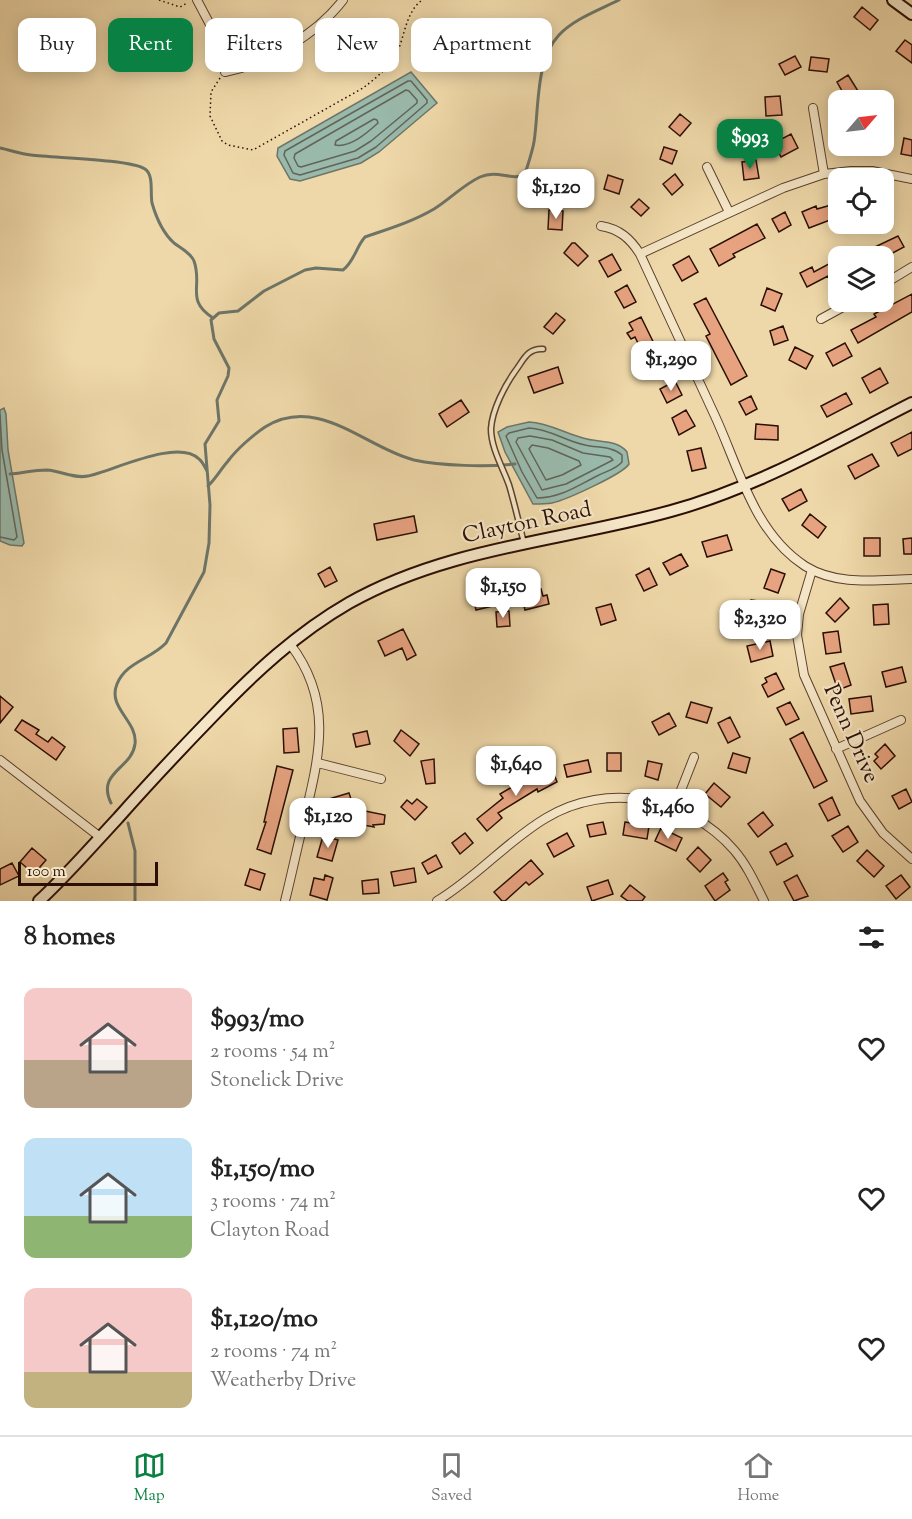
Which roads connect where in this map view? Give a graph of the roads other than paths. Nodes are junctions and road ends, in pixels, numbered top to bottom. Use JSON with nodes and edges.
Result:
{"nodes":[{"id":1,"x":197,"y":0,"type":"edge"},
{"id":2,"x":343,"y":0,"type":"edge"},
{"id":3,"x":892,"y":0,"type":"edge"},
{"id":4,"x":912,"y":14,"type":"edge"},
{"id":5,"x":813,"y":108,"type":"dead end"},
{"id":6,"x":707,"y":167,"type":"dead end"},
{"id":7,"x":824,"y":174,"type":"junction"},
{"id":8,"x":912,"y":179,"type":"edge"},
{"id":9,"x":729,"y":212,"type":"junction"},
{"id":10,"x":601,"y":226,"type":"dead end"},
{"id":11,"x":640,"y":254,"type":"junction"},
{"id":12,"x":912,"y":267,"type":"edge"},
{"id":13,"x":894,"y":278,"type":"edge"},
{"id":14,"x":834,"y":312,"type":"edge"},
{"id":15,"x":821,"y":319,"type":"dead end"},
{"id":16,"x":543,"y":349,"type":"dead end"},
{"id":17,"x":912,"y":403,"type":"edge"},
{"id":18,"x":744,"y":487,"type":"junction"},
{"id":19,"x":525,"y":544,"type":"junction"},
{"id":20,"x":812,"y":570,"type":"junction"},
{"id":21,"x":912,"y":579,"type":"edge"},
{"id":22,"x":290,"y":644,"type":"junction"},
{"id":23,"x":901,"y":720,"type":"dead end"},
{"id":24,"x":836,"y":749,"type":"junction"},
{"id":25,"x":694,"y":757,"type":"dead end"},
{"id":26,"x":0,"y":760,"type":"edge"},
{"id":27,"x":318,"y":764,"type":"junction"},
{"id":28,"x":381,"y":779,"type":"dead end"},
{"id":29,"x":674,"y":808,"type":"junction"},
{"id":30,"x":100,"y":837,"type":"junction"},
{"id":31,"x":912,"y":860,"type":"edge"},
{"id":32,"x":39,"y":901,"type":"edge"},
{"id":33,"x":285,"y":901,"type":"edge"},
{"id":34,"x":437,"y":901,"type":"edge"},
{"id":35,"x":764,"y":901,"type":"edge"}],
"edges":[{"from":1,"to":2,"type":"street"},
{"from":3,"to":4,"type":"street"},
{"from":5,"to":7,"type":"street"},
{"from":6,"to":9,"type":"street"},
{"from":7,"to":8,"type":"street"},
{"from":7,"to":9,"type":"street"},
{"from":9,"to":11,"type":"street"},
{"from":10,"to":11,"type":"street"},
{"from":11,"to":18,"type":"street"},
{"from":12,"to":13,"type":"street"},
{"from":14,"to":15,"type":"street"},
{"from":16,"to":19,"type":"lane"},
{"from":17,"to":18,"type":"street","name":"Clayton Road"},
{"from":18,"to":19,"type":"street","name":"Clayton Road"},
{"from":18,"to":20,"type":"street"},
{"from":19,"to":22,"type":"street","name":"Clayton Road"},
{"from":20,"to":21,"type":"street"},
{"from":20,"to":24,"type":"street","name":"Penn Drive"},
{"from":22,"to":27,"type":"street"},
{"from":22,"to":30,"type":"street","name":"Clayton Road"},
{"from":23,"to":24,"type":"street"},
{"from":24,"to":31,"type":"street","name":"Penn Drive"},
{"from":25,"to":29,"type":"street"},
{"from":26,"to":30,"type":"street"},
{"from":27,"to":28,"type":"street"},
{"from":27,"to":33,"type":"street"},
{"from":29,"to":34,"type":"street"},
{"from":29,"to":35,"type":"street"},
{"from":30,"to":32,"type":"street","name":"Clayton Road"}]}
